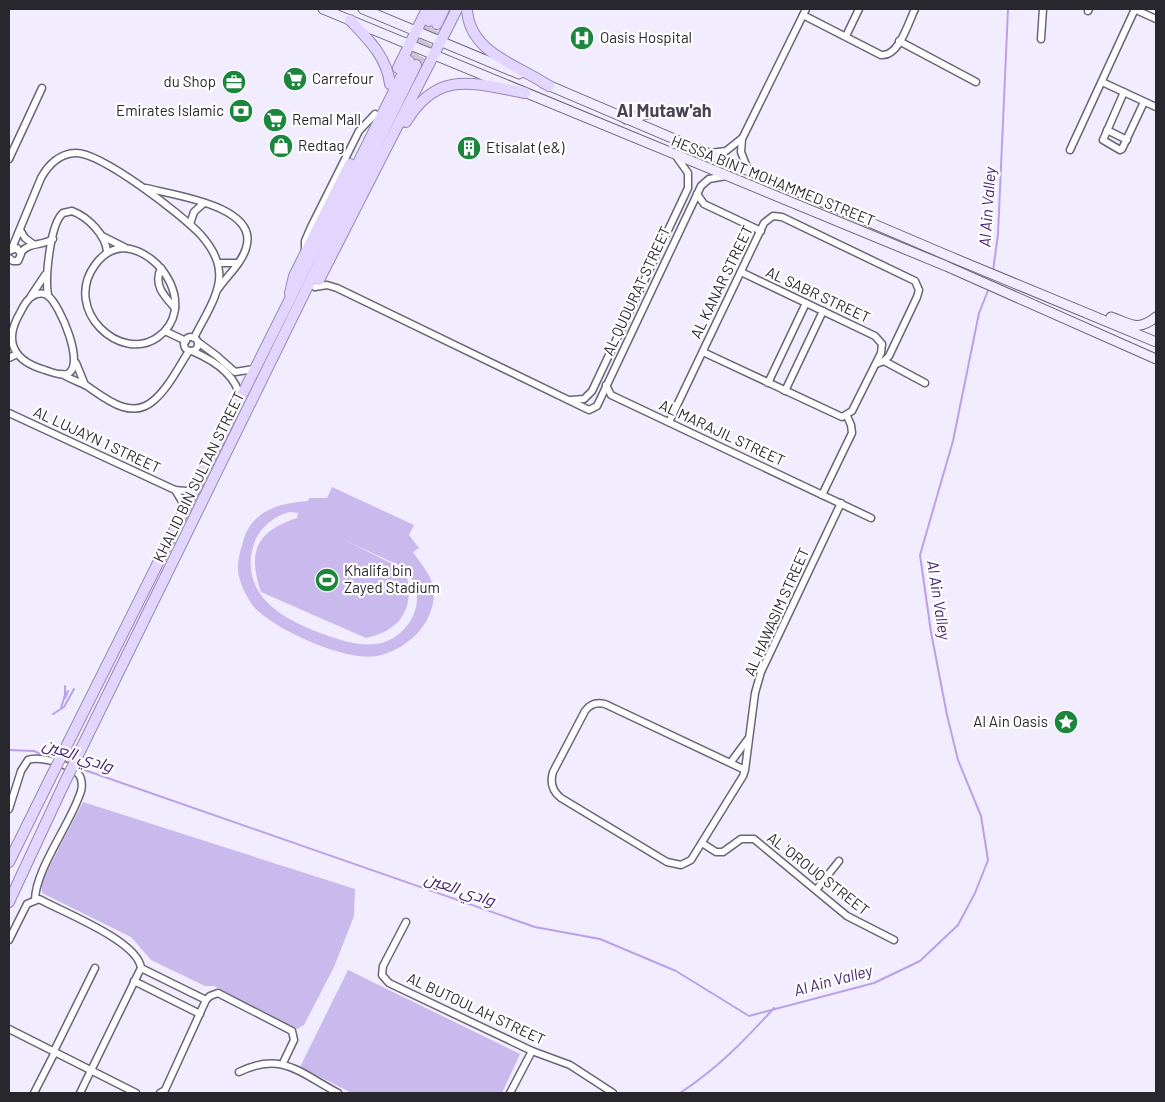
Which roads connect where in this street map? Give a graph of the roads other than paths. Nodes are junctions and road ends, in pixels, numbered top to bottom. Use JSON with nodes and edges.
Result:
{"nodes":[{"id":1,"x":323,"y":9,"type":"edge"},
{"id":2,"x":362,"y":9,"type":"edge"},
{"id":3,"x":427,"y":9,"type":"edge"},
{"id":4,"x":435,"y":9,"type":"edge"},
{"id":5,"x":444,"y":9,"type":"edge"},
{"id":6,"x":457,"y":9,"type":"edge"},
{"id":7,"x":468,"y":9,"type":"edge"},
{"id":8,"x":859,"y":9,"type":"edge"},
{"id":9,"x":915,"y":9,"type":"edge"},
{"id":10,"x":1043,"y":9,"type":"edge"},
{"id":11,"x":1134,"y":9,"type":"edge"},
{"id":12,"x":805,"y":12,"type":"edge"},
{"id":13,"x":1156,"y":19,"type":"edge"},
{"id":14,"x":350,"y":20,"type":"junction"},
{"id":15,"x":417,"y":31,"type":"junction"},
{"id":16,"x":846,"y":36,"type":"junction"},
{"id":17,"x":1041,"y":39,"type":"dead end"},
{"id":18,"x":441,"y":41,"type":"junction"},
{"id":19,"x":899,"y":41,"type":"junction"},
{"id":20,"x":410,"y":45,"type":"junction"},
{"id":21,"x":434,"y":55,"type":"junction"},
{"id":22,"x":976,"y":82,"type":"dead end"},
{"id":23,"x":1102,"y":82,"type":"junction"},
{"id":24,"x":390,"y":84,"type":"junction"},
{"id":25,"x":549,"y":86,"type":"junction"},
{"id":26,"x":42,"y":88,"type":"dead end"},
{"id":27,"x":1124,"y":92,"type":"junction"},
{"id":28,"x":525,"y":93,"type":"junction"},
{"id":29,"x":1144,"y":102,"type":"junction"},
{"id":30,"x":1156,"y":108,"type":"edge"},
{"id":31,"x":648,"y":114,"type":"dead end"},
{"id":32,"x":626,"y":119,"type":"junction"},
{"id":33,"x":1107,"y":130,"type":"junction"},
{"id":34,"x":742,"y":138,"type":"junction"},
{"id":35,"x":1127,"y":140,"type":"junction"},
{"id":36,"x":1070,"y":150,"type":"dead end"},
{"id":37,"x":706,"y":153,"type":"junction"},
{"id":38,"x":676,"y":156,"type":"junction"},
{"id":39,"x":9,"y":159,"type":"edge"},
{"id":40,"x":749,"y":171,"type":"junction"},
{"id":41,"x":726,"y":176,"type":"junction"},
{"id":42,"x":142,"y":188,"type":"junction"},
{"id":43,"x":365,"y":188,"type":"junction"},
{"id":44,"x":170,"y":194,"type":"junction"},
{"id":45,"x":697,"y":194,"type":"junction"},
{"id":46,"x":204,"y":203,"type":"junction"},
{"id":47,"x":704,"y":204,"type":"junction"},
{"id":48,"x":165,"y":205,"type":"junction"},
{"id":49,"x":691,"y":207,"type":"junction"},
{"id":50,"x":672,"y":221,"type":"junction"},
{"id":51,"x":190,"y":224,"type":"junction"},
{"id":52,"x":682,"y":226,"type":"junction"},
{"id":53,"x":20,"y":230,"type":"junction"},
{"id":54,"x":760,"y":231,"type":"junction"},
{"id":55,"x":102,"y":236,"type":"junction"},
{"id":56,"x":53,"y":239,"type":"junction"},
{"id":57,"x":36,"y":245,"type":"junction"},
{"id":58,"x":126,"y":248,"type":"junction"},
{"id":59,"x":10,"y":250,"type":"edge"},
{"id":60,"x":21,"y":252,"type":"junction"},
{"id":61,"x":107,"y":252,"type":"junction"},
{"id":62,"x":49,"y":258,"type":"junction"},
{"id":63,"x":10,"y":262,"type":"edge"},
{"id":64,"x":218,"y":263,"type":"junction"},
{"id":65,"x":237,"y":264,"type":"junction"},
{"id":66,"x":161,"y":268,"type":"junction"},
{"id":67,"x":741,"y":272,"type":"junction"},
{"id":68,"x":46,"y":274,"type":"junction"},
{"id":69,"x":315,"y":287,"type":"junction"},
{"id":70,"x":216,"y":292,"type":"junction"},
{"id":71,"x":48,"y":295,"type":"junction"},
{"id":72,"x":30,"y":297,"type":"junction"},
{"id":73,"x":291,"y":298,"type":"junction"},
{"id":74,"x":806,"y":303,"type":"junction"},
{"id":75,"x":175,"y":308,"type":"junction"},
{"id":76,"x":823,"y":311,"type":"junction"},
{"id":77,"x":1092,"y":315,"type":"junction"},
{"id":78,"x":1156,"y":318,"type":"edge"},
{"id":79,"x":165,"y":330,"type":"junction"},
{"id":80,"x":283,"y":338,"type":"junction"},
{"id":81,"x":196,"y":340,"type":"junction"},
{"id":82,"x":186,"y":341,"type":"junction"},
{"id":83,"x":1156,"y":342,"type":"edge"},
{"id":84,"x":191,"y":351,"type":"junction"},
{"id":85,"x":703,"y":352,"type":"junction"},
{"id":86,"x":17,"y":354,"type":"junction"},
{"id":87,"x":9,"y":358,"type":"edge"},
{"id":88,"x":1156,"y":358,"type":"edge"},
{"id":89,"x":884,"y":361,"type":"junction"},
{"id":90,"x":76,"y":362,"type":"junction"},
{"id":91,"x":219,"y":362,"type":"junction"},
{"id":92,"x":876,"y":364,"type":"junction"},
{"id":93,"x":256,"y":368,"type":"junction"},
{"id":94,"x":62,"y":374,"type":"junction"},
{"id":95,"x":768,"y":383,"type":"junction"},
{"id":96,"x":924,"y":383,"type":"dead end"},
{"id":97,"x":85,"y":385,"type":"junction"},
{"id":98,"x":606,"y":385,"type":"junction"},
{"id":99,"x":785,"y":391,"type":"junction"},
{"id":100,"x":611,"y":395,"type":"junction"},
{"id":101,"x":588,"y":396,"type":"junction"},
{"id":102,"x":600,"y":398,"type":"junction"},
{"id":103,"x":240,"y":400,"type":"junction"},
{"id":104,"x":570,"y":400,"type":"junction"},
{"id":105,"x":587,"y":409,"type":"junction"},
{"id":106,"x":9,"y":413,"type":"edge"},
{"id":107,"x":847,"y":416,"type":"junction"},
{"id":108,"x":669,"y":422,"type":"junction"},
{"id":109,"x":197,"y":487,"type":"junction"},
{"id":110,"x":175,"y":490,"type":"junction"},
{"id":111,"x":822,"y":494,"type":"junction"},
{"id":112,"x":841,"y":503,"type":"junction"},
{"id":113,"x":186,"y":508,"type":"junction"},
{"id":114,"x":871,"y":518,"type":"dead end"},
{"id":115,"x":750,"y":736,"type":"junction"},
{"id":116,"x":731,"y":762,"type":"junction"},
{"id":117,"x":745,"y":770,"type":"junction"},
{"id":118,"x":9,"y":809,"type":"edge"},
{"id":119,"x":702,"y":844,"type":"junction"},
{"id":120,"x":9,"y":862,"type":"edge"},
{"id":121,"x":839,"y":862,"type":"dead end"},
{"id":122,"x":816,"y":890,"type":"junction"},
{"id":123,"x":36,"y":900,"type":"junction"},
{"id":124,"x":9,"y":902,"type":"edge"},
{"id":125,"x":406,"y":922,"type":"dead end"},
{"id":126,"x":9,"y":940,"type":"edge"},
{"id":127,"x":894,"y":940,"type":"dead end"},
{"id":128,"x":95,"y":968,"type":"dead end"},
{"id":129,"x":141,"y":968,"type":"junction"},
{"id":130,"x":134,"y":981,"type":"junction"},
{"id":131,"x":206,"y":1000,"type":"junction"},
{"id":132,"x":200,"y":1014,"type":"junction"},
{"id":133,"x":9,"y":1029,"type":"edge"},
{"id":134,"x":55,"y":1051,"type":"junction"},
{"id":135,"x":532,"y":1051,"type":"junction"},
{"id":136,"x":283,"y":1063,"type":"junction"},
{"id":137,"x":91,"y":1070,"type":"junction"},
{"id":138,"x":239,"y":1072,"type":"dead end"},
{"id":139,"x":163,"y":1092,"type":"edge"},
{"id":140,"x":34,"y":1093,"type":"edge"},
{"id":141,"x":80,"y":1093,"type":"edge"},
{"id":142,"x":136,"y":1093,"type":"edge"},
{"id":143,"x":338,"y":1093,"type":"edge"},
{"id":144,"x":510,"y":1093,"type":"edge"},
{"id":145,"x":613,"y":1093,"type":"edge"}],
"edges":[{"from":1,"to":14,"type":"main road","name":"HESSA BINT MOHAMMED STREET"},
{"from":2,"to":15,"type":"main road","name":"HESSA BINT MOHAMMED STREET"},
{"from":3,"to":15,"type":"main road"},
{"from":4,"to":5,"type":"main road"},
{"from":6,"to":18,"type":"main road"},
{"from":7,"to":25,"type":"main road"},
{"from":8,"to":16,"type":"street"},
{"from":9,"to":19,"type":"street"},
{"from":10,"to":17,"type":"street"},
{"from":11,"to":13,"type":"street"},
{"from":11,"to":23,"type":"street"},
{"from":12,"to":16,"type":"street"},
{"from":12,"to":34,"type":"street"},
{"from":14,"to":20,"type":"main road","name":"HESSA BINT MOHAMMED STREET"},
{"from":14,"to":24,"type":"main road"},
{"from":15,"to":18,"type":"main road","name":"HESSA BINT MOHAMMED STREET"},
{"from":15,"to":20,"type":"main road"},
{"from":16,"to":19,"type":"street"},
{"from":18,"to":21,"type":"main road"},
{"from":18,"to":25,"type":"main road","name":"HESSA BINT MOHAMMED STREET"},
{"from":19,"to":22,"type":"street"},
{"from":20,"to":21,"type":"main road","name":"HESSA BINT MOHAMMED STREET"},
{"from":20,"to":24,"type":"main road"},
{"from":21,"to":28,"type":"main road","name":"HESSA BINT MOHAMMED STREET"},
{"from":21,"to":43,"type":"main road"},
{"from":23,"to":27,"type":"street"},
{"from":23,"to":36,"type":"street"},
{"from":24,"to":73,"type":"main road"},
{"from":25,"to":32,"type":"main road","name":"HESSA BINT MOHAMMED STREET"},
{"from":26,"to":39,"type":"street"},
{"from":27,"to":29,"type":"street"},
{"from":27,"to":33,"type":"street"},
{"from":28,"to":38,"type":"main road","name":"HESSA BINT MOHAMMED STREET"},
{"from":28,"to":43,"type":"main road"},
{"from":29,"to":30,"type":"street"},
{"from":29,"to":35,"type":"street"},
{"from":31,"to":32,"type":"main road"},
{"from":32,"to":37,"type":"main road","name":"HESSA BINT MOHAMMED STREET"},
{"from":33,"to":35,"type":"street"},
{"from":33,"to":35,"type":"street"},
{"from":34,"to":37,"type":"street"},
{"from":34,"to":40,"type":"street"},
{"from":37,"to":40,"type":"main road","name":"HESSA BINT MOHAMMED STREET"},
{"from":38,"to":41,"type":"main road","name":"HESSA BINT MOHAMMED STREET"},
{"from":38,"to":50,"type":"street","name":"AL QUDURAT STREET"},
{"from":40,"to":77,"type":"main road","name":"HESSA BINT MOHAMMED STREET"},
{"from":41,"to":45,"type":"street","name":"AL QUDURAT STREET"},
{"from":41,"to":88,"type":"main road","name":"HESSA BINT MOHAMMED STREET"},
{"from":42,"to":44,"type":"street"},
{"from":42,"to":48,"type":"street"},
{"from":42,"to":53,"type":"street"},
{"from":43,"to":69,"type":"main road"},
{"from":44,"to":46,"type":"street"},
{"from":44,"to":48,"type":"street"},
{"from":45,"to":47,"type":"street"},
{"from":45,"to":49,"type":"street","name":"AL QUDURAT STREET"},
{"from":46,"to":51,"type":"street"},
{"from":46,"to":65,"type":"street"},
{"from":47,"to":49,"type":"street"},
{"from":47,"to":54,"type":"street"},
{"from":48,"to":51,"type":"street"},
{"from":49,"to":52,"type":"street","name":"AL QUDURAT STREET"},
{"from":50,"to":52,"type":"street"},
{"from":50,"to":101,"type":"street","name":"AL QUDURAT STREET"},
{"from":51,"to":64,"type":"street"},
{"from":52,"to":98,"type":"street","name":"AL QUDURAT STREET"},
{"from":53,"to":57,"type":"street"},
{"from":53,"to":59,"type":"street"},
{"from":54,"to":67,"type":"street","name":"AL KANAR STREET"},
{"from":54,"to":89,"type":"street","name":"AL KANAR STREET"},
{"from":55,"to":56,"type":"street"},
{"from":55,"to":58,"type":"street"},
{"from":55,"to":61,"type":"street"},
{"from":56,"to":57,"type":"street"},
{"from":56,"to":62,"type":"street"},
{"from":57,"to":60,"type":"street"},
{"from":57,"to":62,"type":"street"},
{"from":58,"to":61,"type":"street"},
{"from":58,"to":66,"type":"street"},
{"from":59,"to":60,"type":"street"},
{"from":60,"to":63,"type":"street"},
{"from":61,"to":79,"type":"street"},
{"from":62,"to":68,"type":"street"},
{"from":64,"to":65,"type":"street"},
{"from":64,"to":70,"type":"street"},
{"from":65,"to":70,"type":"street"},
{"from":66,"to":75,"type":"street"},
{"from":66,"to":75,"type":"street"},
{"from":67,"to":74,"type":"street","name":"AL SABR STREET"},
{"from":67,"to":85,"type":"street","name":"AL KANAR STREET"},
{"from":68,"to":71,"type":"street"},
{"from":68,"to":72,"type":"street"},
{"from":69,"to":80,"type":"main road"},
{"from":69,"to":104,"type":"street"},
{"from":70,"to":81,"type":"street"},
{"from":71,"to":72,"type":"street"},
{"from":71,"to":90,"type":"street"},
{"from":72,"to":86,"type":"street"},
{"from":73,"to":80,"type":"main road","name":"KHALID BIN SULTAN STREET"},
{"from":73,"to":93,"type":"main road","name":"KHALID BIN SULTAN STREET"},
{"from":74,"to":76,"type":"street","name":"AL SABR STREET"},
{"from":74,"to":95,"type":"street"},
{"from":75,"to":79,"type":"street"},
{"from":76,"to":92,"type":"street","name":"AL SABR STREET"},
{"from":76,"to":99,"type":"street"},
{"from":77,"to":78,"type":"main road"},
{"from":77,"to":83,"type":"main road","name":"HESSA BINT MOHAMMED STREET"},
{"from":79,"to":82,"type":"street"},
{"from":80,"to":124,"type":"main road","name":"KHALID BIN SULTAN STREET","bridge":true},
{"from":81,"to":82,"type":"street"},
{"from":81,"to":84,"type":"street"},
{"from":81,"to":91,"type":"street"},
{"from":82,"to":84,"type":"street"},
{"from":84,"to":91,"type":"street"},
{"from":84,"to":97,"type":"street"},
{"from":85,"to":95,"type":"street"},
{"from":85,"to":108,"type":"street","name":"AL KANAR STREET"},
{"from":86,"to":87,"type":"street"},
{"from":86,"to":94,"type":"street"},
{"from":89,"to":92,"type":"street"},
{"from":89,"to":96,"type":"street"},
{"from":90,"to":94,"type":"street"},
{"from":90,"to":97,"type":"street"},
{"from":91,"to":93,"type":"street"},
{"from":91,"to":103,"type":"street"},
{"from":92,"to":107,"type":"street","name":"AL SABR STREET"},
{"from":93,"to":103,"type":"main road","name":"KHALID BIN SULTAN STREET"},
{"from":94,"to":97,"type":"street"},
{"from":95,"to":99,"type":"street"},
{"from":98,"to":100,"type":"street"},
{"from":98,"to":102,"type":"street","name":"AL QUDURAT STREET"},
{"from":99,"to":107,"type":"street"},
{"from":100,"to":102,"type":"street"},
{"from":100,"to":108,"type":"street","name":"AL MARAJIL STREET"},
{"from":101,"to":102,"type":"street"},
{"from":101,"to":104,"type":"street"},
{"from":101,"to":105,"type":"street"},
{"from":102,"to":105,"type":"street","name":"AL QUDURAT STREET"},
{"from":103,"to":109,"type":"main road","name":"KHALID BIN SULTAN STREET"},
{"from":104,"to":105,"type":"street"},
{"from":106,"to":110,"type":"street","name":"AL LUJAYN 1 STREET"},
{"from":107,"to":111,"type":"street"},
{"from":108,"to":111,"type":"street","name":"AL MARAJIL STREET"},
{"from":109,"to":110,"type":"street"},
{"from":109,"to":113,"type":"main road","name":"KHALID BIN SULTAN STREET"},
{"from":110,"to":113,"type":"street"},
{"from":111,"to":112,"type":"street","name":"AL MARAJIL STREET"},
{"from":112,"to":114,"type":"street","name":"AL MARAJIL STREET"},
{"from":112,"to":115,"type":"street","name":"AL HAWASIM STREET"},
{"from":113,"to":120,"type":"main road","name":"KHALID BIN SULTAN STREET","bridge":true},
{"from":115,"to":116,"type":"street"},
{"from":115,"to":117,"type":"street","name":"AL HAWASIM STREET"},
{"from":116,"to":117,"type":"street"},
{"from":116,"to":119,"type":"street","name":"AL HAWASIM STREET"},
{"from":117,"to":119,"type":"street","name":"AL HAWASIM STREET"},
{"from":118,"to":123,"type":"street"},
{"from":119,"to":122,"type":"street","name":"AL 'OROUQ STREET"},
{"from":121,"to":122,"type":"street"},
{"from":122,"to":127,"type":"street","name":"AL 'OROUQ STREET"},
{"from":123,"to":126,"type":"street"},
{"from":123,"to":129,"type":"street"},
{"from":125,"to":135,"type":"street","name":"AL BUTOULAH STREET"},
{"from":128,"to":134,"type":"street"},
{"from":129,"to":130,"type":"street"},
{"from":129,"to":131,"type":"street"},
{"from":130,"to":132,"type":"street"},
{"from":130,"to":137,"type":"street"},
{"from":131,"to":132,"type":"street"},
{"from":131,"to":136,"type":"street"},
{"from":132,"to":139,"type":"street"},
{"from":133,"to":134,"type":"street"},
{"from":134,"to":137,"type":"street"},
{"from":134,"to":140,"type":"street"},
{"from":135,"to":144,"type":"street"},
{"from":135,"to":145,"type":"street","name":"AL BUTOULAH STREET"},
{"from":136,"to":138,"type":"street"},
{"from":136,"to":143,"type":"street"},
{"from":137,"to":141,"type":"street"},
{"from":137,"to":142,"type":"street"}]}
